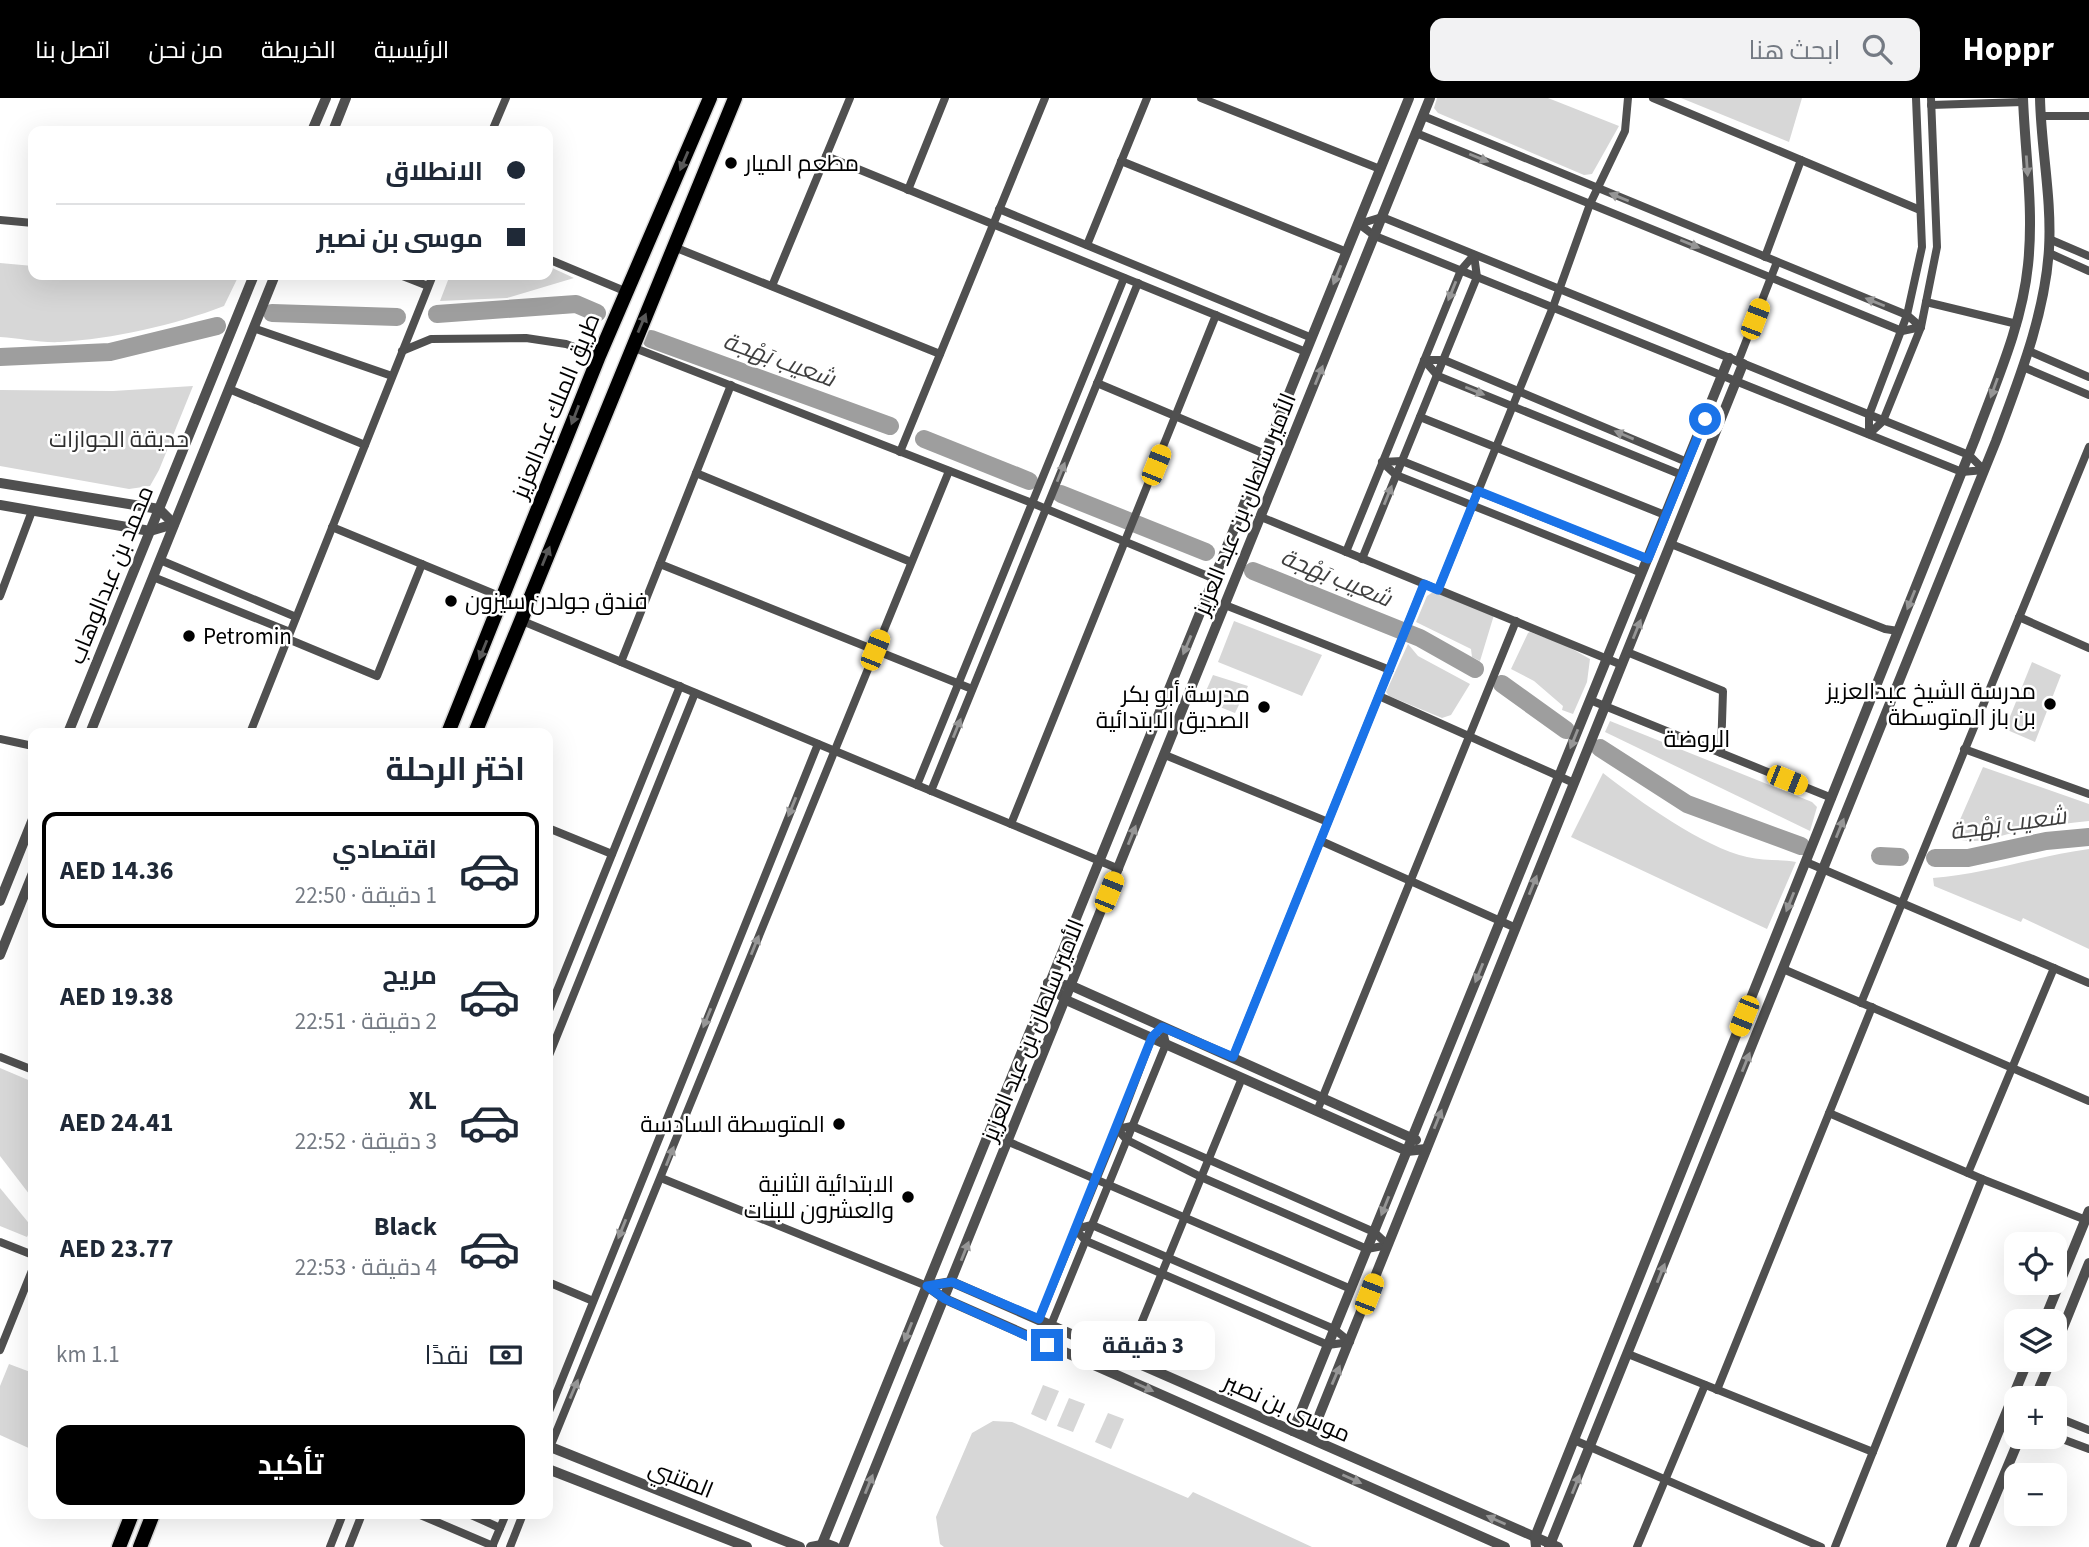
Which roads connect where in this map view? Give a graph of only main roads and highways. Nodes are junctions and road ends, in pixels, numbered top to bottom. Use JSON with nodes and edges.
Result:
{"nodes":[{"id":1,"x":710,"y":98,"type":"edge"},
{"id":2,"x":735,"y":98,"type":"edge"},
{"id":3,"x":450,"y":728,"type":"edge"},
{"id":4,"x":476,"y":728,"type":"edge"},
{"id":5,"x":130,"y":1519,"type":"edge"},
{"id":6,"x":151,"y":1519,"type":"edge"},
{"id":7,"x":119,"y":1547,"type":"edge"},
{"id":8,"x":140,"y":1547,"type":"edge"}],
"edges":[{"from":1,"to":3,"type":"highway","name":"طريق الملك عبدالعزيز","one_way":true},
{"from":4,"to":2,"type":"highway","name":"طريق الملك عبدالعزيز","one_way":true},
{"from":5,"to":7,"type":"highway"},
{"from":6,"to":8,"type":"highway"}]}
